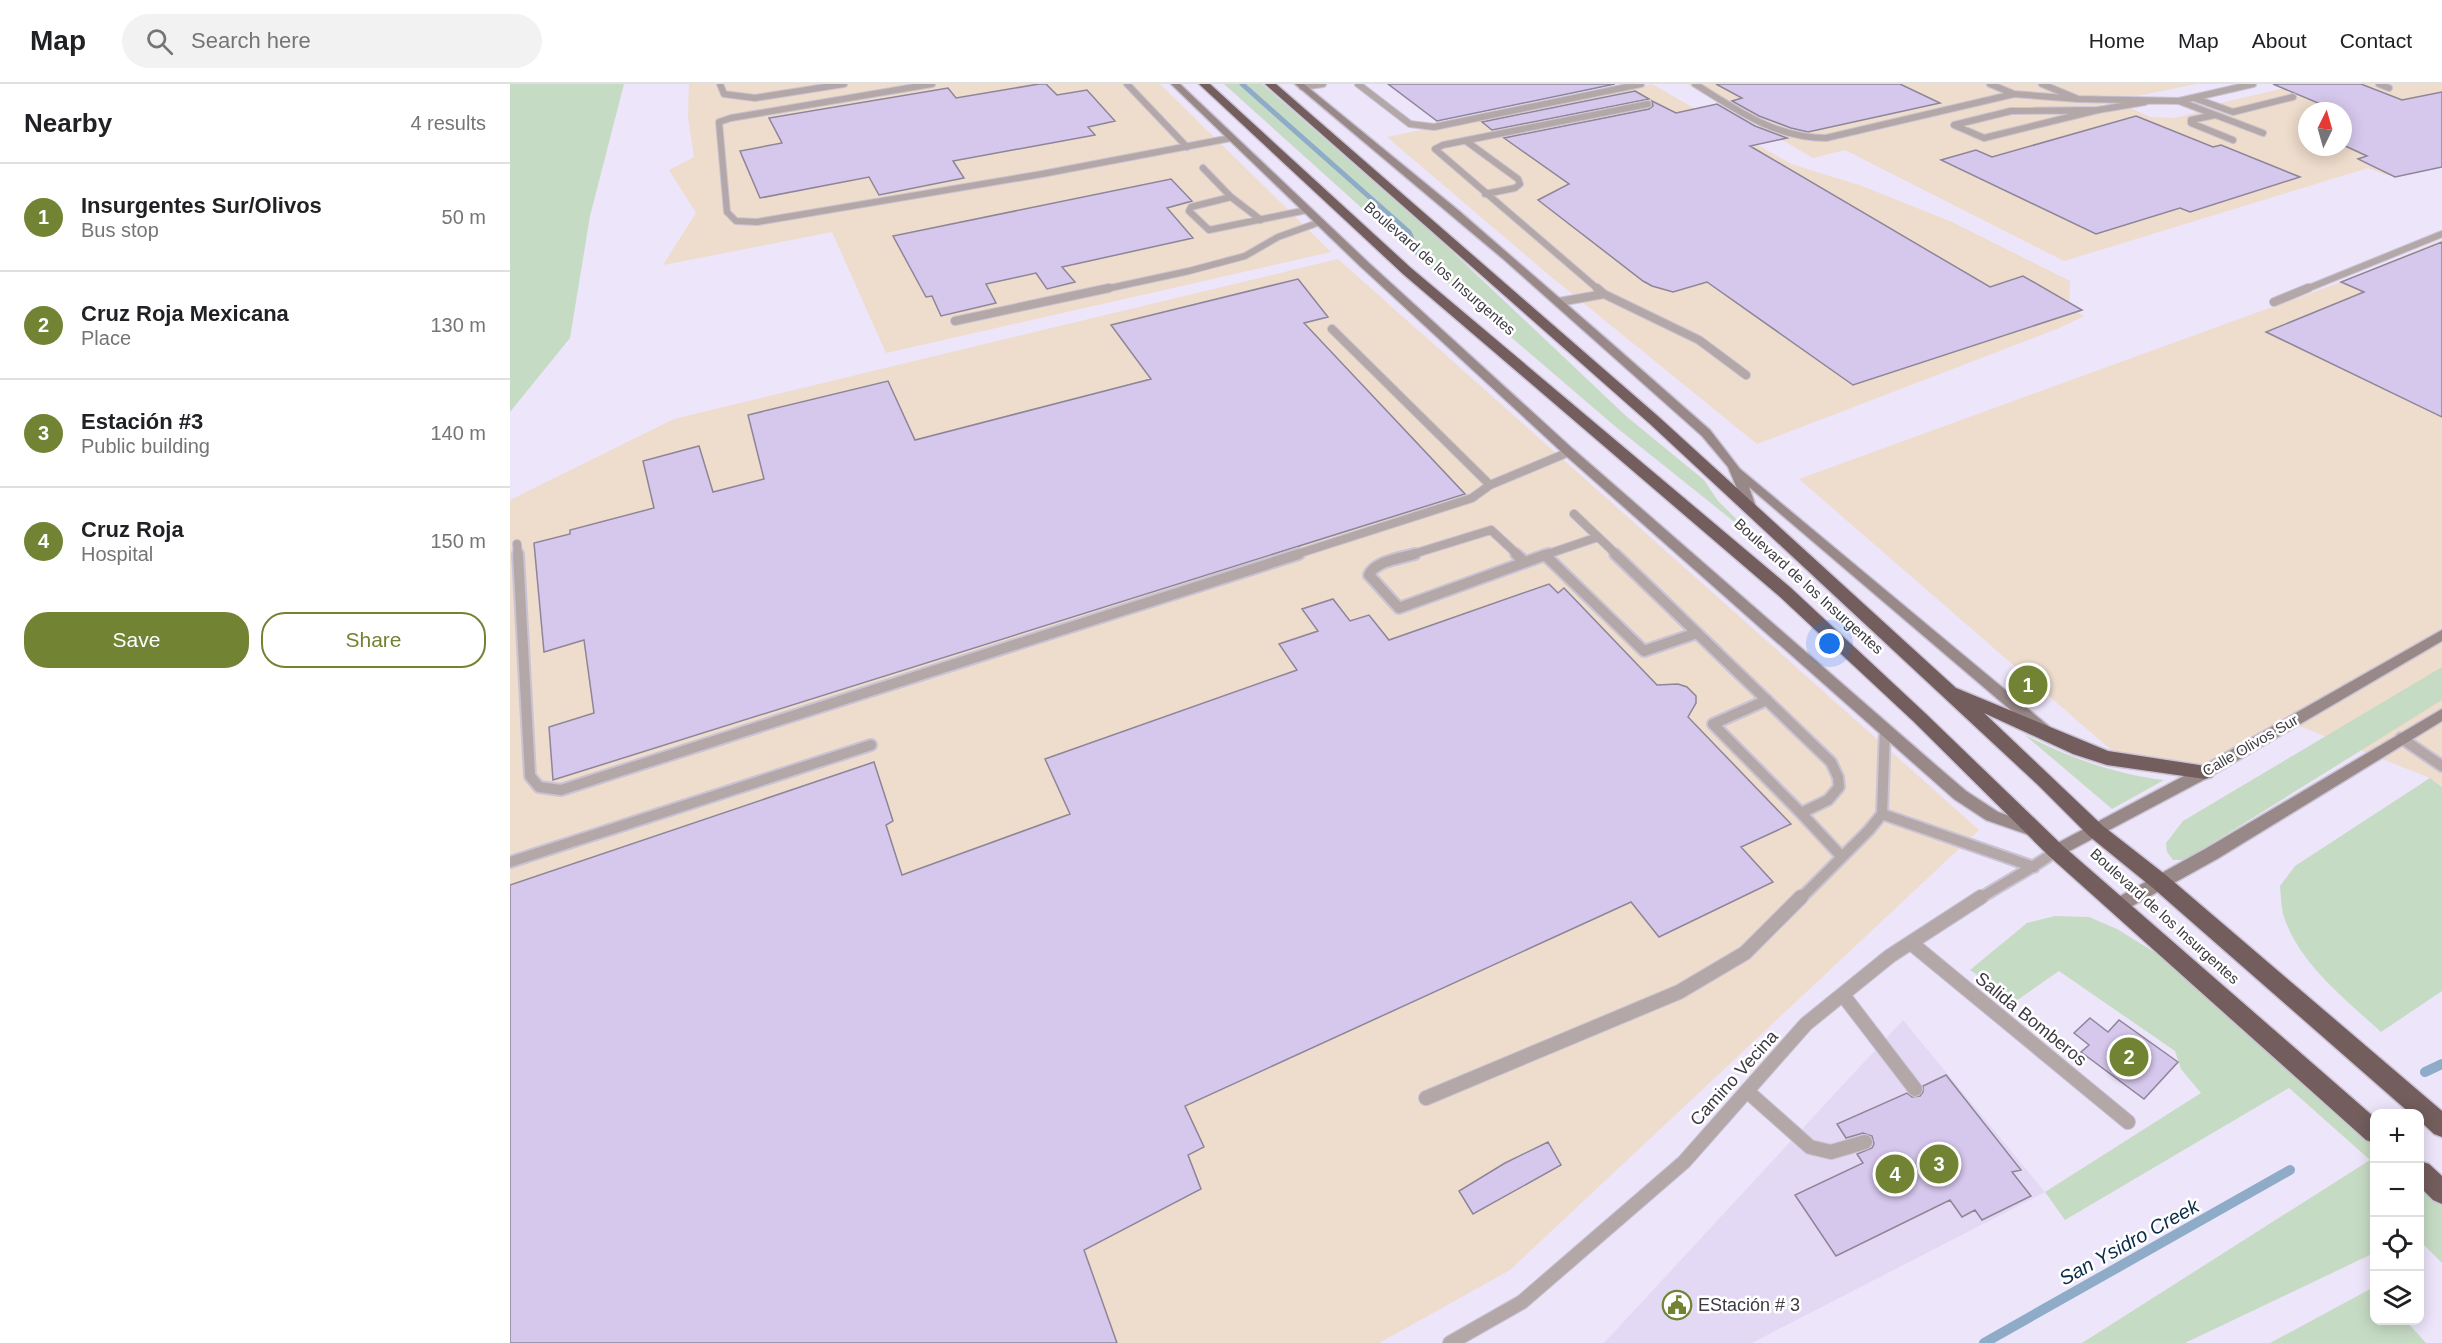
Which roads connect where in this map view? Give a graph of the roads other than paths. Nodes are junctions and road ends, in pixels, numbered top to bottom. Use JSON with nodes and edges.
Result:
{"nodes":[{"id":1,"x":720,"y":84,"type":"edge"},
{"id":2,"x":844,"y":84,"type":"edge"},
{"id":3,"x":932,"y":84,"type":"edge"},
{"id":4,"x":1127,"y":84,"type":"edge"},
{"id":5,"x":1175,"y":84,"type":"edge"},
{"id":6,"x":1204,"y":84,"type":"edge"},
{"id":7,"x":1270,"y":84,"type":"edge"},
{"id":8,"x":1323,"y":84,"type":"edge"},
{"id":9,"x":1358,"y":84,"type":"edge"},
{"id":10,"x":1641,"y":84,"type":"edge"},
{"id":11,"x":1695,"y":84,"type":"edge"},
{"id":12,"x":1990,"y":84,"type":"edge"},
{"id":13,"x":2042,"y":84,"type":"edge"},
{"id":14,"x":2253,"y":84,"type":"edge"},
{"id":15,"x":2379,"y":84,"type":"edge"},
{"id":16,"x":1301,"y":85,"type":"edge"},
{"id":17,"x":2390,"y":88,"type":"dead end"},
{"id":18,"x":2014,"y":94,"type":"junction"},
{"id":19,"x":2293,"y":97,"type":"dead end"},
{"id":20,"x":2193,"y":98,"type":"junction"},
{"id":21,"x":2078,"y":99,"type":"junction"},
{"id":22,"x":2179,"y":101,"type":"junction"},
{"id":23,"x":2145,"y":102,"type":"junction"},
{"id":24,"x":1648,"y":104,"type":"dead end"},
{"id":25,"x":2097,"y":110,"type":"junction"},
{"id":26,"x":2216,"y":115,"type":"junction"},
{"id":27,"x":2263,"y":133,"type":"dead end"},
{"id":28,"x":1231,"y":138,"type":"junction"},
{"id":29,"x":2233,"y":140,"type":"dead end"},
{"id":30,"x":1466,"y":141,"type":"junction"},
{"id":31,"x":1187,"y":147,"type":"junction"},
{"id":32,"x":1203,"y":168,"type":"dead end"},
{"id":33,"x":1485,"y":194,"type":"junction"},
{"id":34,"x":1231,"y":197,"type":"junction"},
{"id":35,"x":1306,"y":210,"type":"junction"},
{"id":36,"x":1261,"y":220,"type":"junction"},
{"id":37,"x":1320,"y":222,"type":"junction"},
{"id":38,"x":2442,"y":234,"type":"edge"},
{"id":39,"x":1604,"y":294,"type":"junction"},
{"id":40,"x":1559,"y":302,"type":"junction"},
{"id":41,"x":2274,"y":302,"type":"dead end"},
{"id":42,"x":955,"y":321,"type":"dead end"},
{"id":43,"x":1332,"y":329,"type":"dead end"},
{"id":44,"x":1746,"y":375,"type":"dead end"},
{"id":45,"x":1569,"y":452,"type":"junction"},
{"id":46,"x":1738,"y":471,"type":"junction"},
{"id":47,"x":1490,"y":485,"type":"junction"},
{"id":48,"x":1750,"y":507,"type":"junction"},
{"id":49,"x":1574,"y":514,"type":"dead end"},
{"id":50,"x":1598,"y":537,"type":"junction"},
{"id":51,"x":518,"y":544,"type":"dead end"},
{"id":52,"x":1545,"y":555,"type":"junction"},
{"id":53,"x":1525,"y":562,"type":"junction"},
{"id":54,"x":1697,"y":633,"type":"junction"},
{"id":55,"x":2442,"y":635,"type":"edge"},
{"id":56,"x":1943,"y":688,"type":"junction"},
{"id":57,"x":1767,"y":700,"type":"junction"},
{"id":58,"x":2442,"y":714,"type":"edge"},
{"id":59,"x":1885,"y":729,"type":"junction"},
{"id":60,"x":2053,"y":738,"type":"junction"},
{"id":61,"x":2401,"y":738,"type":"junction"},
{"id":62,"x":871,"y":745,"type":"dead end"},
{"id":63,"x":2442,"y":766,"type":"edge"},
{"id":64,"x":2205,"y":772,"type":"junction"},
{"id":65,"x":1801,"y":813,"type":"junction"},
{"id":66,"x":1882,"y":814,"type":"junction"},
{"id":67,"x":2096,"y":831,"type":"junction"},
{"id":68,"x":2038,"y":832,"type":"junction"},
{"id":69,"x":2056,"y":851,"type":"junction"},
{"id":70,"x":1842,"y":857,"type":"junction"},
{"id":71,"x":510,"y":862,"type":"edge"},
{"id":72,"x":2034,"y":867,"type":"junction"},
{"id":73,"x":2160,"y":882,"type":"junction"},
{"id":74,"x":2119,"y":905,"type":"junction"},
{"id":75,"x":1911,"y":943,"type":"junction"},
{"id":76,"x":1843,"y":995,"type":"junction"},
{"id":77,"x":1915,"y":1089,"type":"dead end"},
{"id":78,"x":1747,"y":1091,"type":"junction"},
{"id":79,"x":1426,"y":1098,"type":"dead end"},
{"id":80,"x":2128,"y":1122,"type":"dead end"},
{"id":81,"x":2442,"y":1126,"type":"edge"},
{"id":82,"x":2370,"y":1128,"type":"edge"},
{"id":83,"x":1865,"y":1142,"type":"dead end"},
{"id":84,"x":2424,"y":1176,"type":"edge"},
{"id":85,"x":2442,"y":1192,"type":"edge"},
{"id":86,"x":1450,"y":1343,"type":"edge"}],
"edges":[{"from":1,"to":2,"type":"lane"},
{"from":3,"to":31,"type":"lane"},
{"from":4,"to":31,"type":"lane"},
{"from":5,"to":28,"type":"street"},
{"from":6,"to":68,"type":"highway","name":"Boulevard de los Insurgentes"},
{"from":7,"to":48,"type":"highway","name":"Boulevard de los Insurgentes"},
{"from":8,"to":16,"type":"lane"},
{"from":9,"to":10,"type":"lane"},
{"from":11,"to":18,"type":"lane"},
{"from":12,"to":18,"type":"lane"},
{"from":13,"to":21,"type":"lane"},
{"from":14,"to":20,"type":"lane"},
{"from":15,"to":17,"type":"lane"},
{"from":16,"to":40,"type":"street"},
{"from":18,"to":21,"type":"lane"},
{"from":19,"to":20,"type":"lane"},
{"from":20,"to":22,"type":"lane"},
{"from":21,"to":23,"type":"lane"},
{"from":22,"to":23,"type":"lane"},
{"from":22,"to":26,"type":"lane"},
{"from":23,"to":25,"type":"lane"},
{"from":24,"to":30,"type":"lane"},
{"from":25,"to":25,"type":"lane"},
{"from":26,"to":27,"type":"lane"},
{"from":26,"to":29,"type":"lane"},
{"from":28,"to":31,"type":"lane"},
{"from":28,"to":35,"type":"street"},
{"from":30,"to":33,"type":"lane"},
{"from":30,"to":33,"type":"lane"},
{"from":32,"to":34,"type":"lane"},
{"from":33,"to":39,"type":"lane"},
{"from":34,"to":36,"type":"lane"},
{"from":34,"to":36,"type":"lane"},
{"from":35,"to":36,"type":"lane"},
{"from":35,"to":37,"type":"street"},
{"from":37,"to":42,"type":"lane"},
{"from":37,"to":45,"type":"street"},
{"from":38,"to":41,"type":"lane"},
{"from":39,"to":40,"type":"lane"},
{"from":39,"to":44,"type":"lane"},
{"from":40,"to":46,"type":"street"},
{"from":43,"to":47,"type":"lane"},
{"from":45,"to":47,"type":"lane"},
{"from":45,"to":59,"type":"street"},
{"from":46,"to":48,"type":"street"},
{"from":46,"to":60,"type":"street"},
{"from":47,"to":51,"type":"lane"},
{"from":48,"to":56,"type":"highway","name":"Boulevard de los Insurgentes"},
{"from":49,"to":50,"type":"lane"},
{"from":50,"to":52,"type":"lane"},
{"from":50,"to":54,"type":"lane"},
{"from":52,"to":53,"type":"lane"},
{"from":52,"to":54,"type":"lane"},
{"from":53,"to":53,"type":"lane"},
{"from":54,"to":57,"type":"lane"},
{"from":55,"to":64,"type":"street","name":"Calle Olivos Sur"},
{"from":56,"to":60,"type":"highway"},
{"from":56,"to":67,"type":"highway","name":"Boulevard de los Insurgentes"},
{"from":57,"to":65,"type":"lane"},
{"from":57,"to":65,"type":"lane"},
{"from":58,"to":61,"type":"street"},
{"from":59,"to":66,"type":"lane"},
{"from":59,"to":68,"type":"street"},
{"from":60,"to":64,"type":"highway"},
{"from":61,"to":63,"type":"lane"},
{"from":61,"to":73,"type":"street"},
{"from":62,"to":71,"type":"lane"},
{"from":64,"to":67,"type":"street","name":"Calle Olivos Sur"},
{"from":65,"to":70,"type":"lane"},
{"from":66,"to":70,"type":"lane"},
{"from":66,"to":72,"type":"lane"},
{"from":67,"to":69,"type":"street","name":"Calle Olivos Sur"},
{"from":67,"to":73,"type":"highway","name":"Boulevard de los Insurgentes"},
{"from":68,"to":69,"type":"highway","name":"Boulevard de los Insurgentes"},
{"from":69,"to":72,"type":"lane","name":"Camino Vecina"},
{"from":69,"to":74,"type":"highway","name":"Boulevard de los Insurgentes"},
{"from":70,"to":79,"type":"lane"},
{"from":72,"to":75,"type":"lane","name":"Camino Vecina"},
{"from":73,"to":74,"type":"street"},
{"from":73,"to":81,"type":"highway","name":"Boulevard de los Insurgentes"},
{"from":74,"to":82,"type":"highway","name":"Boulevard de los Insurgentes"},
{"from":75,"to":76,"type":"lane","name":"Camino Vecina"},
{"from":75,"to":80,"type":"lane","name":"Salida Bomberos"},
{"from":76,"to":77,"type":"lane"},
{"from":76,"to":78,"type":"lane","name":"Camino Vecina"},
{"from":78,"to":83,"type":"lane"},
{"from":78,"to":86,"type":"lane","name":"Camino Vecina"},
{"from":84,"to":85,"type":"highway"}]}
